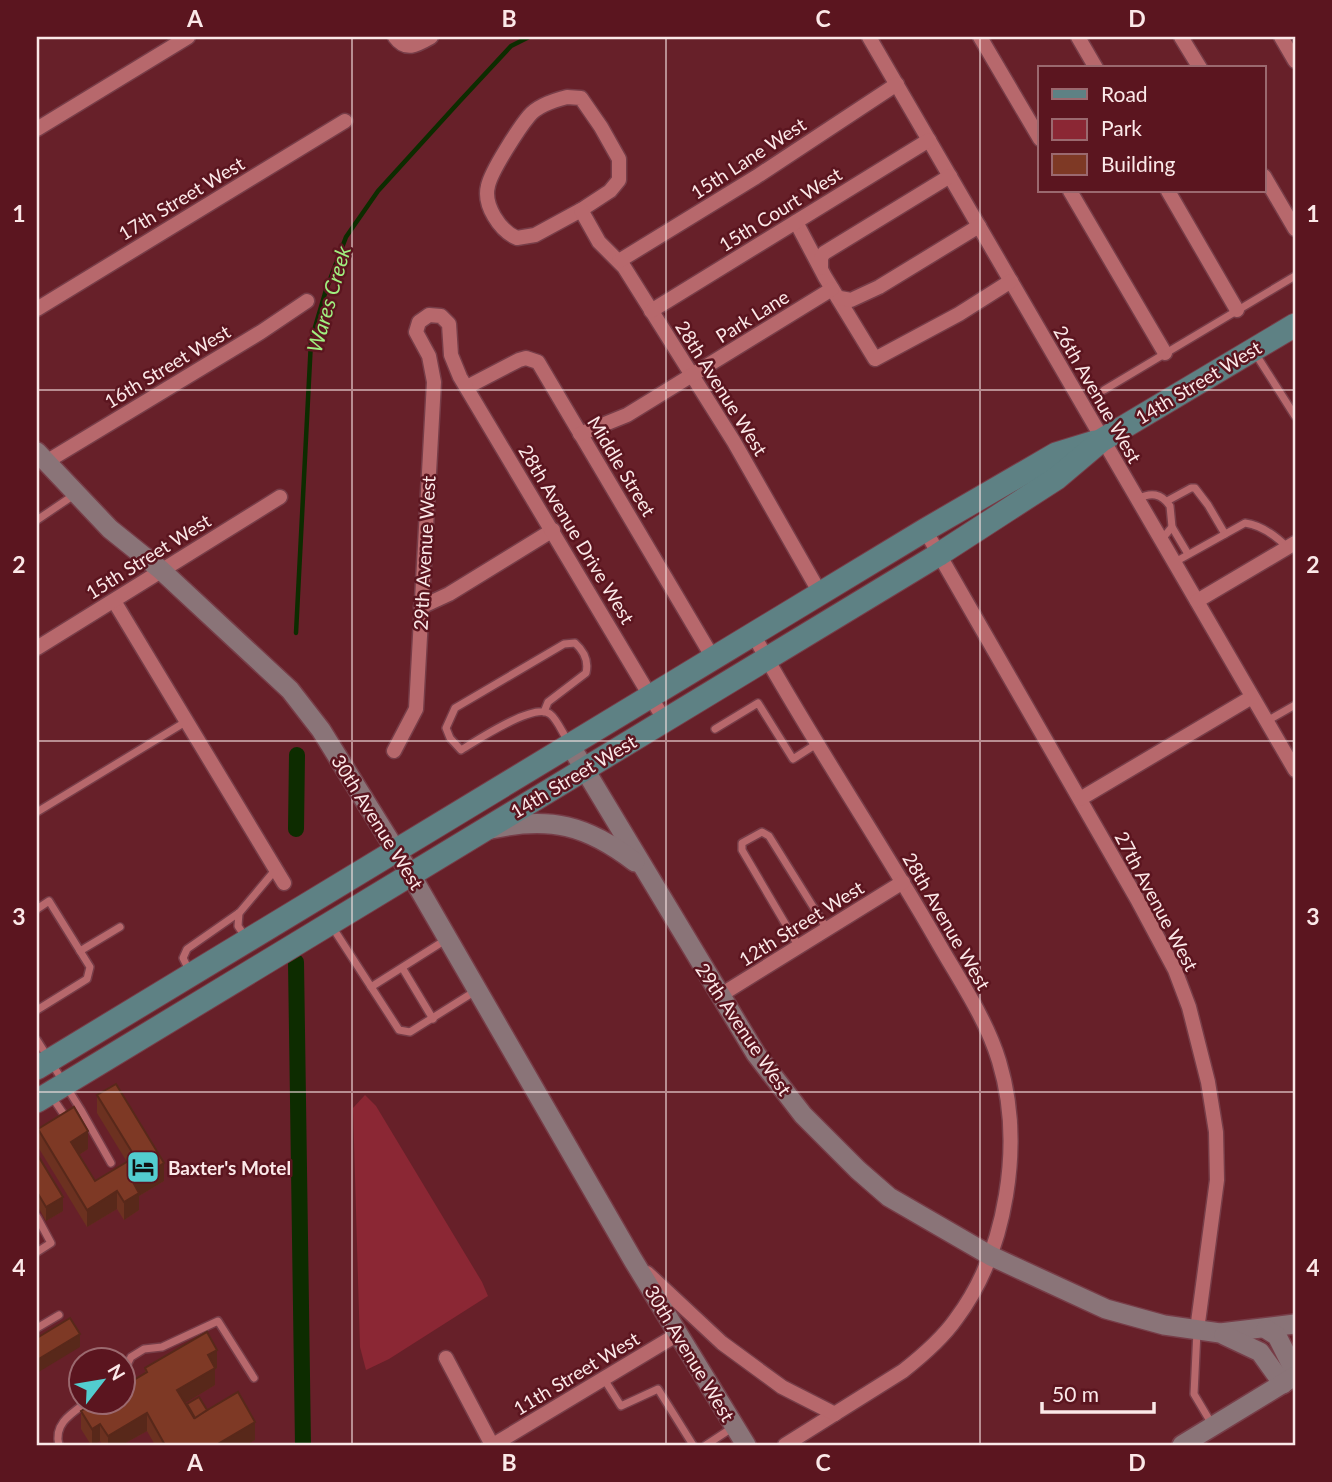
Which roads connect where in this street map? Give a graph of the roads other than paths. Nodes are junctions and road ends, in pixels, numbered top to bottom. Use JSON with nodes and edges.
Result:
{"nodes":[{"id":1,"x":188,"y":37,"type":"edge"},
{"id":2,"x":395,"y":37,"type":"edge"},
{"id":3,"x":430,"y":37,"type":"edge"},
{"id":4,"x":870,"y":37,"type":"edge"},
{"id":5,"x":980,"y":37,"type":"edge"},
{"id":6,"x":1078,"y":37,"type":"edge"},
{"id":7,"x":1181,"y":37,"type":"edge"},
{"id":8,"x":1281,"y":37,"type":"edge"},
{"id":9,"x":1295,"y":61,"type":"edge"},
{"id":10,"x":1096,"y":66,"type":"edge"},
{"id":11,"x":1199,"y":66,"type":"edge"},
{"id":12,"x":897,"y":84,"type":"junction"},
{"id":13,"x":345,"y":121,"type":"dead end"},
{"id":14,"x":37,"y":129,"type":"edge"},
{"id":15,"x":1038,"y":136,"type":"edge"},
{"id":16,"x":929,"y":140,"type":"junction"},
{"id":17,"x":950,"y":176,"type":"junction"},
{"id":18,"x":1266,"y":179,"type":"edge"},
{"id":19,"x":1071,"y":192,"type":"edge"},
{"id":20,"x":1169,"y":192,"type":"edge"},
{"id":21,"x":581,"y":210,"type":"junction"},
{"id":22,"x":796,"y":222,"type":"junction"},
{"id":23,"x":979,"y":226,"type":"junction"},
{"id":24,"x":1295,"y":229,"type":"edge"},
{"id":25,"x":619,"y":261,"type":"junction"},
{"id":26,"x":821,"y":268,"type":"junction"},
{"id":27,"x":1295,"y":276,"type":"edge"},
{"id":28,"x":1010,"y":281,"type":"junction"},
{"id":29,"x":836,"y":294,"type":"junction"},
{"id":30,"x":307,"y":301,"type":"dead end"},
{"id":31,"x":37,"y":309,"type":"edge"},
{"id":32,"x":1237,"y":310,"type":"junction"},
{"id":33,"x":651,"y":311,"type":"junction"},
{"id":34,"x":1295,"y":325,"type":"edge"},
{"id":35,"x":1253,"y":349,"type":"junction"},
{"id":36,"x":1165,"y":353,"type":"junction"},
{"id":37,"x":454,"y":366,"type":"junction"},
{"id":38,"x":433,"y":373,"type":"junction"},
{"id":39,"x":691,"y":376,"type":"junction"},
{"id":40,"x":467,"y":387,"type":"junction"},
{"id":41,"x":1104,"y":390,"type":"dead end"},
{"id":42,"x":1295,"y":416,"type":"edge"},
{"id":43,"x":580,"y":434,"type":"junction"},
{"id":44,"x":1102,"y":440,"type":"junction"},
{"id":45,"x":41,"y":457,"type":"edge"},
{"id":46,"x":76,"y":494,"type":"junction"},
{"id":47,"x":280,"y":497,"type":"dead end"},
{"id":48,"x":1137,"y":499,"type":"junction"},
{"id":49,"x":1167,"y":501,"type":"junction"},
{"id":50,"x":37,"y":520,"type":"edge"},
{"id":51,"x":1171,"y":527,"type":"junction"},
{"id":52,"x":553,"y":530,"type":"junction"},
{"id":53,"x":925,"y":530,"type":"junction"},
{"id":54,"x":1225,"y":534,"type":"junction"},
{"id":55,"x":1161,"y":540,"type":"junction"},
{"id":56,"x":1292,"y":546,"type":"edge"},
{"id":57,"x":1188,"y":554,"type":"junction"},
{"id":58,"x":938,"y":555,"type":"junction"},
{"id":59,"x":1174,"y":563,"type":"junction"},
{"id":60,"x":161,"y":570,"type":"junction"},
{"id":61,"x":820,"y":593,"type":"junction"},
{"id":62,"x":114,"y":601,"type":"junction"},
{"id":63,"x":1197,"y":601,"type":"junction"},
{"id":64,"x":421,"y":607,"type":"junction"},
{"id":65,"x":753,"y":634,"type":"junction"},
{"id":66,"x":37,"y":648,"type":"edge"},
{"id":67,"x":713,"y":658,"type":"junction"},
{"id":68,"x":767,"y":659,"type":"junction"},
{"id":69,"x":650,"y":696,"type":"junction"},
{"id":70,"x":1252,"y":697,"type":"junction"},
{"id":71,"x":1295,"y":705,"type":"edge"},
{"id":72,"x":544,"y":712,"type":"junction"},
{"id":73,"x":665,"y":721,"type":"junction"},
{"id":74,"x":1266,"y":721,"type":"junction"},
{"id":75,"x":187,"y":722,"type":"junction"},
{"id":76,"x":715,"y":729,"type":"dead end"},
{"id":77,"x":818,"y":743,"type":"junction"},
{"id":78,"x":570,"y":745,"type":"junction"},
{"id":79,"x":394,"y":751,"type":"dead end"},
{"id":80,"x":584,"y":769,"type":"junction"},
{"id":81,"x":1295,"y":771,"type":"edge"},
{"id":82,"x":1080,"y":799,"type":"junction"},
{"id":83,"x":37,"y":812,"type":"edge"},
{"id":84,"x":483,"y":831,"type":"junction"},
{"id":85,"x":396,"y":850,"type":"junction"},
{"id":86,"x":276,"y":869,"type":"junction"},
{"id":87,"x":643,"y":869,"type":"junction"},
{"id":88,"x":411,"y":875,"type":"junction"},
{"id":89,"x":903,"y":882,"type":"junction"},
{"id":90,"x":284,"y":883,"type":"dead end"},
{"id":91,"x":37,"y":909,"type":"edge"},
{"id":92,"x":239,"y":913,"type":"junction"},
{"id":93,"x":330,"y":924,"type":"junction"},
{"id":94,"x":120,"y":927,"type":"dead end"},
{"id":95,"x":827,"y":929,"type":"junction"},
{"id":96,"x":448,"y":938,"type":"junction"},
{"id":97,"x":247,"y":940,"type":"junction"},
{"id":98,"x":799,"y":947,"type":"junction"},
{"id":99,"x":80,"y":951,"type":"junction"},
{"id":100,"x":403,"y":969,"type":"junction"},
{"id":101,"x":191,"y":974,"type":"junction"},
{"id":102,"x":371,"y":987,"type":"junction"},
{"id":103,"x":477,"y":989,"type":"junction"},
{"id":104,"x":719,"y":996,"type":"junction"},
{"id":105,"x":37,"y":1010,"type":"edge"},
{"id":106,"x":433,"y":1019,"type":"junction"},
{"id":107,"x":37,"y":1040,"type":"edge"},
{"id":108,"x":43,"y":1064,"type":"edge"},
{"id":109,"x":50,"y":1093,"type":"edge"},
{"id":110,"x":81,"y":1110,"type":"junction"},
{"id":111,"x":111,"y":1163,"type":"dead end"},
{"id":112,"x":37,"y":1217,"type":"edge"},
{"id":113,"x":37,"y":1252,"type":"edge"},
{"id":114,"x":991,"y":1256,"type":"junction"},
{"id":115,"x":633,"y":1260,"type":"junction"},
{"id":116,"x":59,"y":1315,"type":"dead end"},
{"id":117,"x":1295,"y":1324,"type":"edge"},
{"id":118,"x":37,"y":1328,"type":"edge"},
{"id":119,"x":1266,"y":1329,"type":"junction"},
{"id":120,"x":1197,"y":1330,"type":"junction"},
{"id":121,"x":1220,"y":1333,"type":"junction"},
{"id":122,"x":678,"y":1334,"type":"junction"},
{"id":123,"x":136,"y":1354,"type":"edge"},
{"id":124,"x":446,"y":1358,"type":"dead end"},
{"id":125,"x":254,"y":1378,"type":"dead end"},
{"id":126,"x":1291,"y":1378,"type":"edge"},
{"id":127,"x":604,"y":1379,"type":"junction"},
{"id":128,"x":835,"y":1414,"type":"junction"},
{"id":129,"x":69,"y":1416,"type":"edge"},
{"id":130,"x":1214,"y":1426,"type":"junction"},
{"id":131,"x":735,"y":1427,"type":"junction"},
{"id":132,"x":59,"y":1445,"type":"edge"},
{"id":133,"x":492,"y":1445,"type":"edge"},
{"id":134,"x":693,"y":1445,"type":"edge"},
{"id":135,"x":706,"y":1445,"type":"edge"},
{"id":136,"x":746,"y":1445,"type":"edge"},
{"id":137,"x":785,"y":1445,"type":"edge"},
{"id":138,"x":1182,"y":1445,"type":"edge"}],
"edges":[{"from":1,"to":14,"type":"street"},
{"from":2,"to":3,"type":"street"},
{"from":4,"to":12,"type":"street","name":"26th Avenue West"},
{"from":5,"to":15,"type":"street"},
{"from":6,"to":10,"type":"street"},
{"from":7,"to":11,"type":"street"},
{"from":8,"to":9,"type":"street"},
{"from":12,"to":16,"type":"street","name":"26th Avenue West"},
{"from":12,"to":25,"type":"street","name":"15th Lane West"},
{"from":13,"to":31,"type":"street","name":"17th Street West"},
{"from":16,"to":17,"type":"street","name":"26th Avenue West"},
{"from":16,"to":22,"type":"street","name":"15th Court West"},
{"from":17,"to":23,"type":"street","name":"26th Avenue West"},
{"from":17,"to":26,"type":"street"},
{"from":18,"to":24,"type":"street"},
{"from":19,"to":36,"type":"street"},
{"from":20,"to":32,"type":"street"},
{"from":21,"to":21,"type":"street"},
{"from":21,"to":25,"type":"street","name":"28th Avenue West"},
{"from":22,"to":26,"type":"street"},
{"from":22,"to":33,"type":"street","name":"15th Court West"},
{"from":23,"to":28,"type":"street","name":"26th Avenue West"},
{"from":23,"to":29,"type":"street","name":"Park Lane"},
{"from":25,"to":33,"type":"street","name":"28th Avenue West"},
{"from":26,"to":29,"type":"street"},
{"from":27,"to":32,"type":"lane"},
{"from":28,"to":29,"type":"street"},
{"from":28,"to":44,"type":"street","name":"26th Avenue West"},
{"from":29,"to":39,"type":"street","name":"Park Lane"},
{"from":30,"to":45,"type":"street","name":"16th Street West"},
{"from":32,"to":36,"type":"lane"},
{"from":33,"to":39,"type":"street","name":"28th Avenue West"},
{"from":34,"to":35,"type":"main road","name":"14th Street West"},
{"from":35,"to":42,"type":"lane"},
{"from":35,"to":44,"type":"main road","name":"14th Street West"},
{"from":36,"to":41,"type":"lane"},
{"from":37,"to":38,"type":"street"},
{"from":37,"to":38,"type":"street"},
{"from":37,"to":40,"type":"street","name":"28th Avenue Drive West"},
{"from":38,"to":64,"type":"street","name":"29th Avenue West"},
{"from":39,"to":43,"type":"street","name":"Park Lane"},
{"from":39,"to":61,"type":"street","name":"28th Avenue West"},
{"from":40,"to":43,"type":"street","name":"Middle Street"},
{"from":40,"to":52,"type":"street","name":"28th Avenue Drive West"},
{"from":43,"to":67,"type":"street","name":"Middle Street"},
{"from":44,"to":48,"type":"street","name":"26th Avenue West"},
{"from":44,"to":53,"type":"main road","name":"14th Street West"},
{"from":44,"to":58,"type":"main road","name":"14th Street West"},
{"from":45,"to":46,"type":"street","name":"30th Avenue West"},
{"from":46,"to":50,"type":"lane"},
{"from":46,"to":60,"type":"street","name":"30th Avenue West"},
{"from":47,"to":60,"type":"street","name":"15th Street West"},
{"from":48,"to":49,"type":"lane"},
{"from":48,"to":55,"type":"street","name":"26th Avenue West"},
{"from":49,"to":51,"type":"lane"},
{"from":49,"to":54,"type":"lane"},
{"from":51,"to":55,"type":"lane"},
{"from":51,"to":57,"type":"lane"},
{"from":52,"to":64,"type":"street"},
{"from":52,"to":69,"type":"street","name":"28th Avenue Drive West"},
{"from":53,"to":58,"type":"street","name":"27th Avenue West"},
{"from":53,"to":61,"type":"main road","name":"14th Street West"},
{"from":54,"to":56,"type":"lane"},
{"from":54,"to":57,"type":"lane"},
{"from":55,"to":59,"type":"street","name":"26th Avenue West"},
{"from":56,"to":63,"type":"street"},
{"from":57,"to":59,"type":"lane"},
{"from":58,"to":68,"type":"main road","name":"14th Street West"},
{"from":58,"to":82,"type":"street","name":"27th Avenue West"},
{"from":59,"to":63,"type":"street","name":"26th Avenue West"},
{"from":60,"to":62,"type":"street","name":"15th Street West"},
{"from":60,"to":85,"type":"street","name":"30th Avenue West"},
{"from":61,"to":65,"type":"main road","name":"14th Street West"},
{"from":62,"to":66,"type":"street","name":"15th Street West"},
{"from":62,"to":75,"type":"street"},
{"from":63,"to":70,"type":"street","name":"26th Avenue West"},
{"from":64,"to":79,"type":"street","name":"29th Avenue West"},
{"from":65,"to":67,"type":"main road","name":"14th Street West"},
{"from":65,"to":68,"type":"street","name":"28th Avenue West"},
{"from":67,"to":69,"type":"main road","name":"14th Street West"},
{"from":68,"to":73,"type":"main road","name":"14th Street West"},
{"from":68,"to":77,"type":"street","name":"28th Avenue West"},
{"from":69,"to":73,"type":"street","name":"28th Avenue Drive West"},
{"from":69,"to":78,"type":"main road","name":"14th Street West"},
{"from":70,"to":74,"type":"street","name":"26th Avenue West"},
{"from":70,"to":82,"type":"street"},
{"from":71,"to":74,"type":"lane"},
{"from":72,"to":72,"type":"lane"},
{"from":72,"to":78,"type":"lane"},
{"from":73,"to":80,"type":"main road","name":"14th Street West"},
{"from":74,"to":81,"type":"street","name":"26th Avenue West"},
{"from":75,"to":83,"type":"lane"},
{"from":75,"to":86,"type":"street"},
{"from":76,"to":77,"type":"lane"},
{"from":77,"to":89,"type":"street","name":"28th Avenue West"},
{"from":78,"to":80,"type":"street","name":"29th Avenue West"},
{"from":78,"to":85,"type":"main road","name":"14th Street West"},
{"from":80,"to":84,"type":"main road","name":"14th Street West"},
{"from":80,"to":87,"type":"street","name":"29th Avenue West"},
{"from":82,"to":120,"type":"street","name":"27th Avenue West"},
{"from":84,"to":87,"type":"street"},
{"from":84,"to":88,"type":"main road","name":"14th Street West"},
{"from":85,"to":88,"type":"street","name":"30th Avenue West"},
{"from":85,"to":97,"type":"main road","name":"14th Street West"},
{"from":86,"to":90,"type":"street"},
{"from":86,"to":92,"type":"lane"},
{"from":87,"to":104,"type":"street","name":"29th Avenue West"},
{"from":88,"to":93,"type":"main road","name":"14th Street West"},
{"from":88,"to":96,"type":"street","name":"30th Avenue West"},
{"from":89,"to":95,"type":"street","name":"12th Street West"},
{"from":89,"to":114,"type":"street","name":"28th Avenue West"},
{"from":91,"to":99,"type":"lane"},
{"from":92,"to":97,"type":"lane"},
{"from":92,"to":101,"type":"lane"},
{"from":93,"to":102,"type":"lane"},
{"from":93,"to":109,"type":"main road","name":"14th Street West"},
{"from":94,"to":99,"type":"lane"},
{"from":95,"to":98,"type":"street","name":"12th Street West"},
{"from":95,"to":98,"type":"lane"},
{"from":96,"to":100,"type":"lane"},
{"from":96,"to":103,"type":"street","name":"30th Avenue West"},
{"from":97,"to":101,"type":"main road","name":"14th Street West"},
{"from":98,"to":104,"type":"street","name":"12th Street West"},
{"from":99,"to":105,"type":"lane"},
{"from":100,"to":102,"type":"lane"},
{"from":100,"to":106,"type":"lane"},
{"from":101,"to":108,"type":"main road","name":"14th Street West"},
{"from":102,"to":106,"type":"lane"},
{"from":103,"to":106,"type":"lane"},
{"from":103,"to":115,"type":"street","name":"30th Avenue West"},
{"from":104,"to":114,"type":"street","name":"29th Avenue West"},
{"from":107,"to":108,"type":"lane"},
{"from":108,"to":109,"type":"lane"},
{"from":109,"to":110,"type":"lane"},
{"from":109,"to":110,"type":"lane"},
{"from":110,"to":111,"type":"lane"},
{"from":112,"to":113,"type":"lane"},
{"from":114,"to":120,"type":"street","name":"29th Avenue West"},
{"from":114,"to":128,"type":"street","name":"28th Avenue West"},
{"from":115,"to":122,"type":"street","name":"30th Avenue West"},
{"from":115,"to":128,"type":"street","name":"30th Avenue West"},
{"from":116,"to":118,"type":"lane"},
{"from":117,"to":119,"type":"street","name":"29th Avenue West"},
{"from":119,"to":121,"type":"street","name":"29th Avenue West"},
{"from":119,"to":126,"type":"street"},
{"from":120,"to":121,"type":"street","name":"29th Avenue West"},
{"from":120,"to":130,"type":"lane"},
{"from":121,"to":126,"type":"street","name":"29th Avenue West"},
{"from":122,"to":127,"type":"street","name":"11th Street West"},
{"from":122,"to":131,"type":"street","name":"30th Avenue West"},
{"from":123,"to":125,"type":"lane"},
{"from":124,"to":133,"type":"street"},
{"from":126,"to":130,"type":"street"},
{"from":127,"to":133,"type":"street","name":"11th Street West"},
{"from":127,"to":134,"type":"lane"},
{"from":128,"to":137,"type":"street","name":"28th Avenue West"},
{"from":129,"to":132,"type":"lane"},
{"from":130,"to":138,"type":"street"},
{"from":131,"to":135,"type":"lane"},
{"from":131,"to":136,"type":"street","name":"30th Avenue West"}]}
